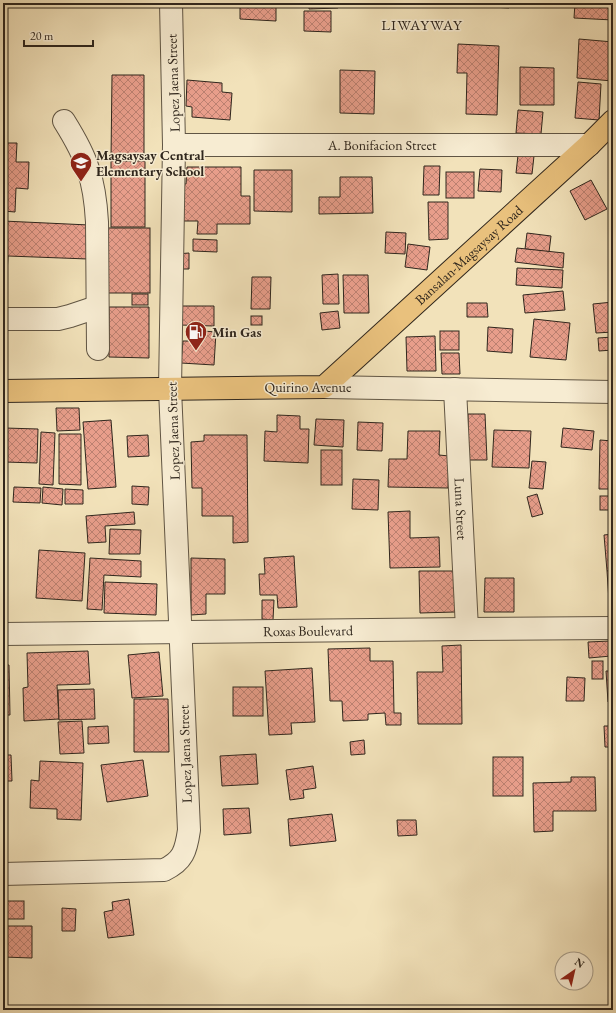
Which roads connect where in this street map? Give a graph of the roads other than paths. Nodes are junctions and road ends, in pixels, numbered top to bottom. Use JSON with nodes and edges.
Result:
{"nodes":[{"id":1,"x":171,"y":3,"type":"edge"},
{"id":2,"x":64,"y":121,"type":"dead end"},
{"id":3,"x":613,"y":122,"type":"edge"},
{"id":4,"x":174,"y":145,"type":"junction"},
{"id":5,"x":589,"y":145,"type":"junction"},
{"id":6,"x":97,"y":307,"type":"junction"},
{"id":7,"x":3,"y":319,"type":"edge"},
{"id":8,"x":98,"y":349,"type":"dead end"},
{"id":9,"x":324,"y":387,"type":"junction"},
{"id":10,"x":170,"y":389,"type":"junction"},
{"id":11,"x":455,"y":389,"type":"junction"},
{"id":12,"x":3,"y":391,"type":"edge"},
{"id":13,"x":613,"y":392,"type":"edge"},
{"id":14,"x":613,"y":628,"type":"edge"},
{"id":15,"x":467,"y":629,"type":"junction"},
{"id":16,"x":180,"y":632,"type":"junction"},
{"id":17,"x":3,"y":634,"type":"edge"},
{"id":18,"x":3,"y":874,"type":"edge"}],
"edges":[{"from":1,"to":4,"type":"street","name":"Lopez Jaena Street"},
{"from":2,"to":6,"type":"street"},
{"from":3,"to":5,"type":"main road","name":"Bansalan-Magsaysay Road"},
{"from":4,"to":5,"type":"street","name":"A. Bonifacion Street"},
{"from":4,"to":10,"type":"street","name":"Lopez Jaena Street"},
{"from":5,"to":9,"type":"main road","name":"Bansalan-Magsaysay Road"},
{"from":6,"to":7,"type":"street"},
{"from":6,"to":8,"type":"street"},
{"from":9,"to":10,"type":"main road","name":"Quirino Avenue"},
{"from":9,"to":11,"type":"street","name":"Quirino Avenue"},
{"from":10,"to":12,"type":"main road","name":"Quirino Avenue"},
{"from":10,"to":16,"type":"street","name":"Lopez Jaena Street"},
{"from":11,"to":13,"type":"street","name":"Quirino Avenue"},
{"from":11,"to":15,"type":"street","name":"Luna Street"},
{"from":14,"to":15,"type":"street","name":"Roxas Boulevard"},
{"from":15,"to":16,"type":"street","name":"Roxas Boulevard"},
{"from":16,"to":17,"type":"street","name":"Roxas Boulevard"},
{"from":16,"to":18,"type":"street","name":"Lopez Jaena Street"}]}
